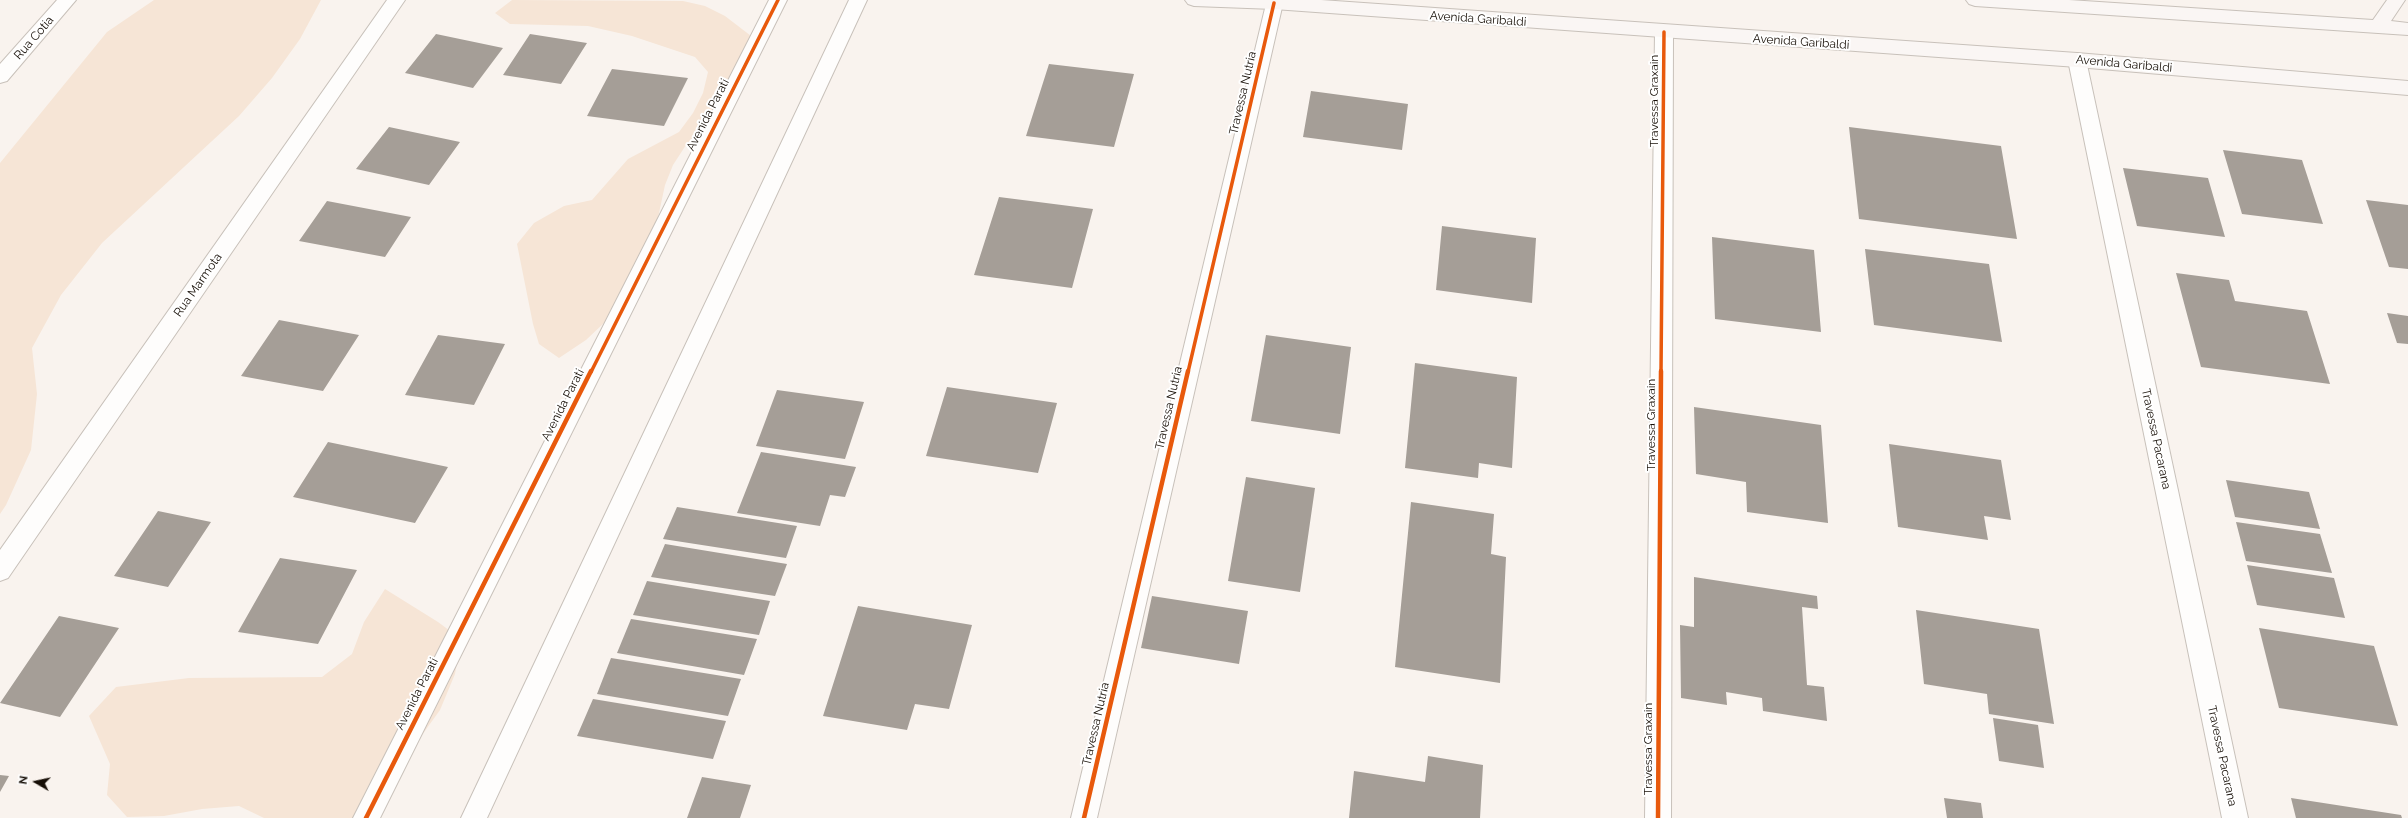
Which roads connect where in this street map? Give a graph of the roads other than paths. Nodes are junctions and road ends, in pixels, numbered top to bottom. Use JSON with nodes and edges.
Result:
{"nodes":[{"id":1,"x":67,"y":0,"type":"edge"},
{"id":2,"x":396,"y":0,"type":"edge"},
{"id":3,"x":778,"y":0,"type":"edge"},
{"id":4,"x":858,"y":0,"type":"edge"},
{"id":5,"x":1194,"y":0,"type":"edge"},
{"id":6,"x":1975,"y":0,"type":"edge"},
{"id":7,"x":2396,"y":0,"type":"edge"},
{"id":8,"x":1274,"y":3,"type":"junction"},
{"id":9,"x":2379,"y":26,"type":"junction"},
{"id":10,"x":2408,"y":29,"type":"edge"},
{"id":11,"x":1664,"y":32,"type":"junction"},
{"id":12,"x":2077,"y":60,"type":"junction"},
{"id":13,"x":0,"y":76,"type":"edge"},
{"id":14,"x":2408,"y":88,"type":"edge"},
{"id":15,"x":0,"y":570,"type":"edge"},
{"id":16,"x":366,"y":818,"type":"edge"},
{"id":17,"x":474,"y":818,"type":"edge"},
{"id":18,"x":1084,"y":818,"type":"edge"},
{"id":19,"x":1658,"y":818,"type":"edge"},
{"id":20,"x":2235,"y":818,"type":"edge"}],
"edges":[{"from":1,"to":13,"type":"street","name":"Rua Cotia"},
{"from":2,"to":15,"type":"street","name":"Rua Marmota"},
{"from":3,"to":16,"type":"street","name":"Avenida Parati"},
{"from":4,"to":17,"type":"street"},
{"from":5,"to":8,"type":"main road","name":"Avenida Garibaldi"},
{"from":6,"to":9,"type":"main road"},
{"from":7,"to":9,"type":"main road"},
{"from":8,"to":11,"type":"main road","name":"Avenida Garibaldi"},
{"from":8,"to":18,"type":"street","name":"Travessa Nutria"},
{"from":9,"to":10,"type":"main road"},
{"from":11,"to":12,"type":"main road","name":"Avenida Garibaldi"},
{"from":11,"to":19,"type":"street","name":"Travessa Graxain"},
{"from":12,"to":14,"type":"main road","name":"Avenida Garibaldi"},
{"from":12,"to":20,"type":"street","name":"Travessa Pacarana"}]}
